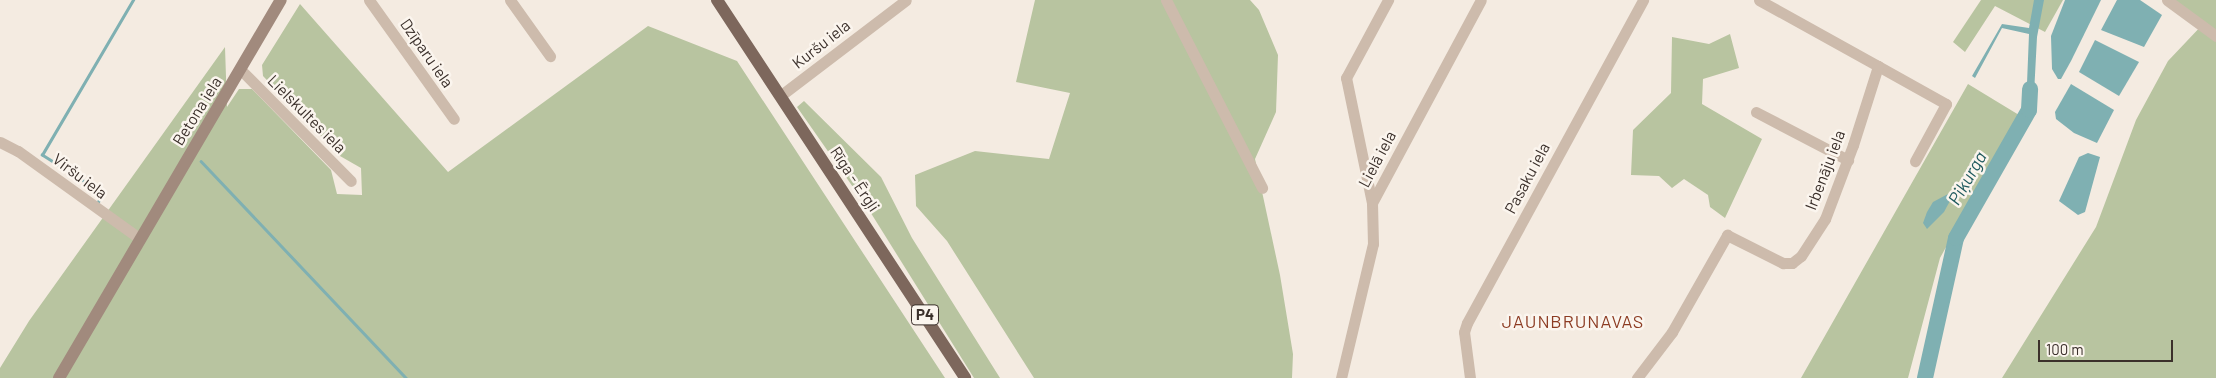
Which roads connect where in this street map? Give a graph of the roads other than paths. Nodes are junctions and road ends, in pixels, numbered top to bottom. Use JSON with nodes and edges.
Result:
{"nodes":[{"id":1,"x":281,"y":0,"type":"edge"},
{"id":2,"x":510,"y":0,"type":"edge"},
{"id":3,"x":717,"y":0,"type":"edge"},
{"id":4,"x":906,"y":0,"type":"edge"},
{"id":5,"x":1166,"y":0,"type":"edge"},
{"id":6,"x":1388,"y":0,"type":"edge"},
{"id":7,"x":1481,"y":0,"type":"edge"},
{"id":8,"x":1643,"y":0,"type":"edge"},
{"id":9,"x":1759,"y":0,"type":"edge"},
{"id":10,"x":2167,"y":0,"type":"edge"},
{"id":11,"x":375,"y":2,"type":"edge"},
{"id":12,"x":2216,"y":36,"type":"edge"},
{"id":13,"x":550,"y":56,"type":"dead end"},
{"id":14,"x":1878,"y":66,"type":"junction"},
{"id":15,"x":241,"y":70,"type":"junction"},
{"id":16,"x":780,"y":96,"type":"junction"},
{"id":17,"x":1756,"y":112,"type":"dead end"},
{"id":18,"x":454,"y":118,"type":"dead end"},
{"id":19,"x":0,"y":142,"type":"edge"},
{"id":20,"x":1848,"y":160,"type":"junction"},
{"id":21,"x":1915,"y":161,"type":"dead end"},
{"id":22,"x":351,"y":181,"type":"dead end"},
{"id":23,"x":1262,"y":188,"type":"dead end"},
{"id":24,"x":1372,"y":203,"type":"junction"},
{"id":25,"x":139,"y":238,"type":"junction"},
{"id":26,"x":59,"y":378,"type":"edge"},
{"id":27,"x":965,"y":378,"type":"edge"},
{"id":28,"x":1340,"y":378,"type":"edge"},
{"id":29,"x":1470,"y":378,"type":"edge"},
{"id":30,"x":1637,"y":378,"type":"edge"}],
"edges":[{"from":1,"to":15,"type":"main road","name":"Betona iela"},
{"from":2,"to":13,"type":"street"},
{"from":3,"to":16,"type":"main road","name":"Rīga - Ērgļi","number":"P4"},
{"from":4,"to":16,"type":"street","name":"Kuršu iela"},
{"from":5,"to":23,"type":"street"},
{"from":6,"to":24,"type":"street"},
{"from":7,"to":24,"type":"street","name":"Lielā iela"},
{"from":8,"to":29,"type":"street","name":"Pasaku iela"},
{"from":9,"to":14,"type":"street"},
{"from":10,"to":12,"type":"street"},
{"from":11,"to":18,"type":"street","name":"Dzīparu iela"},
{"from":14,"to":20,"type":"street","name":"Irbenāju iela"},
{"from":14,"to":21,"type":"street"},
{"from":15,"to":22,"type":"street","name":"Lielskultes iela"},
{"from":15,"to":25,"type":"main road","name":"Betona iela"},
{"from":16,"to":27,"type":"main road","name":"Rīga - Ērgļi","number":"P4"},
{"from":17,"to":20,"type":"street"},
{"from":19,"to":25,"type":"street","name":"Viršu iela"},
{"from":20,"to":30,"type":"street","name":"Irbenāju iela"},
{"from":24,"to":28,"type":"street","name":"Lielā iela"},
{"from":25,"to":26,"type":"main road","name":"Betona iela"}]}
